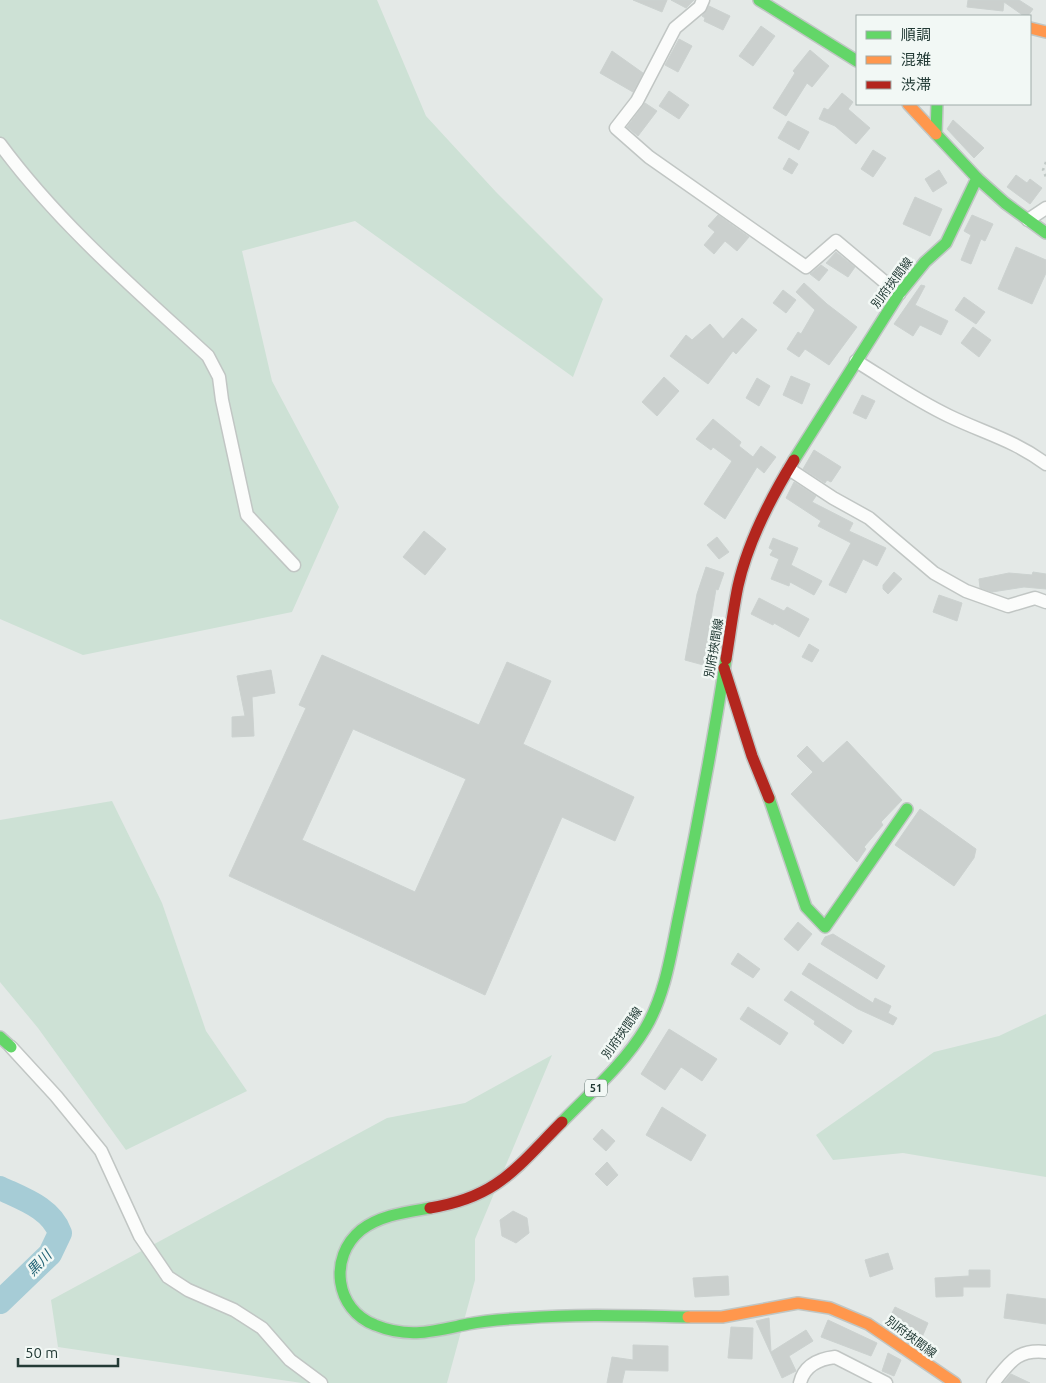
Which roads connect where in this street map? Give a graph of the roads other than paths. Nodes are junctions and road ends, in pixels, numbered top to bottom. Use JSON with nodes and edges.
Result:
{"nodes":[{"id":1,"x":703,"y":0,"type":"edge"},
{"id":2,"x":759,"y":0,"type":"edge"},
{"id":3,"x":1031,"y":28,"type":"edge"},
{"id":4,"x":1046,"y":32,"type":"edge"},
{"id":5,"x":856,"y":60,"type":"edge"},
{"id":6,"x":909,"y":105,"type":"edge"},
{"id":7,"x":937,"y":105,"type":"edge"},
{"id":8,"x":936,"y":134,"type":"junction"},
{"id":9,"x":0,"y":144,"type":"edge"},
{"id":10,"x":978,"y":178,"type":"junction"},
{"id":11,"x":1046,"y":208,"type":"edge"},
{"id":12,"x":1028,"y":220,"type":"junction"},
{"id":13,"x":1046,"y":233,"type":"edge"},
{"id":14,"x":899,"y":294,"type":"junction"},
{"id":15,"x":856,"y":361,"type":"junction"},
{"id":16,"x":1046,"y":464,"type":"edge"},
{"id":17,"x":789,"y":469,"type":"junction"},
{"id":18,"x":294,"y":565,"type":"dead end"},
{"id":19,"x":1046,"y":602,"type":"edge"},
{"id":20,"x":724,"y":668,"type":"junction"},
{"id":21,"x":907,"y":809,"type":"dead end"},
{"id":22,"x":0,"y":1038,"type":"edge"},
{"id":23,"x":11,"y":1047,"type":"joint"},
{"id":24,"x":1046,"y":1352,"type":"edge"},
{"id":25,"x":321,"y":1383,"type":"edge"},
{"id":26,"x":800,"y":1383,"type":"edge"},
{"id":27,"x":886,"y":1383,"type":"edge"},
{"id":28,"x":955,"y":1383,"type":"edge"},
{"id":29,"x":993,"y":1383,"type":"edge"}],
"edges":[{"from":1,"to":14,"type":"street"},
{"from":2,"to":5,"type":"main road"},
{"from":3,"to":4,"type":"main road"},
{"from":6,"to":8,"type":"main road"},
{"from":7,"to":8,"type":"main road"},
{"from":8,"to":10,"type":"main road"},
{"from":9,"to":18,"type":"street"},
{"from":10,"to":12,"type":"main road"},
{"from":10,"to":14,"type":"main road","name":"別府挾間線","number":"51"},
{"from":11,"to":12,"type":"street"},
{"from":12,"to":13,"type":"main road"},
{"from":14,"to":15,"type":"main road","name":"別府挾間線","number":"51"},
{"from":15,"to":16,"type":"street"},
{"from":15,"to":17,"type":"main road","name":"別府挾間線","number":"51"},
{"from":17,"to":19,"type":"street"},
{"from":17,"to":20,"type":"main road","name":"別府挾間線","number":"51"},
{"from":20,"to":21,"type":"main road"},
{"from":20,"to":28,"type":"main road","name":"別府挾間線","number":"51"},
{"from":22,"to":23,"type":"main road"},
{"from":23,"to":25,"type":"street"},
{"from":24,"to":29,"type":"street"},
{"from":26,"to":27,"type":"street"}]}
